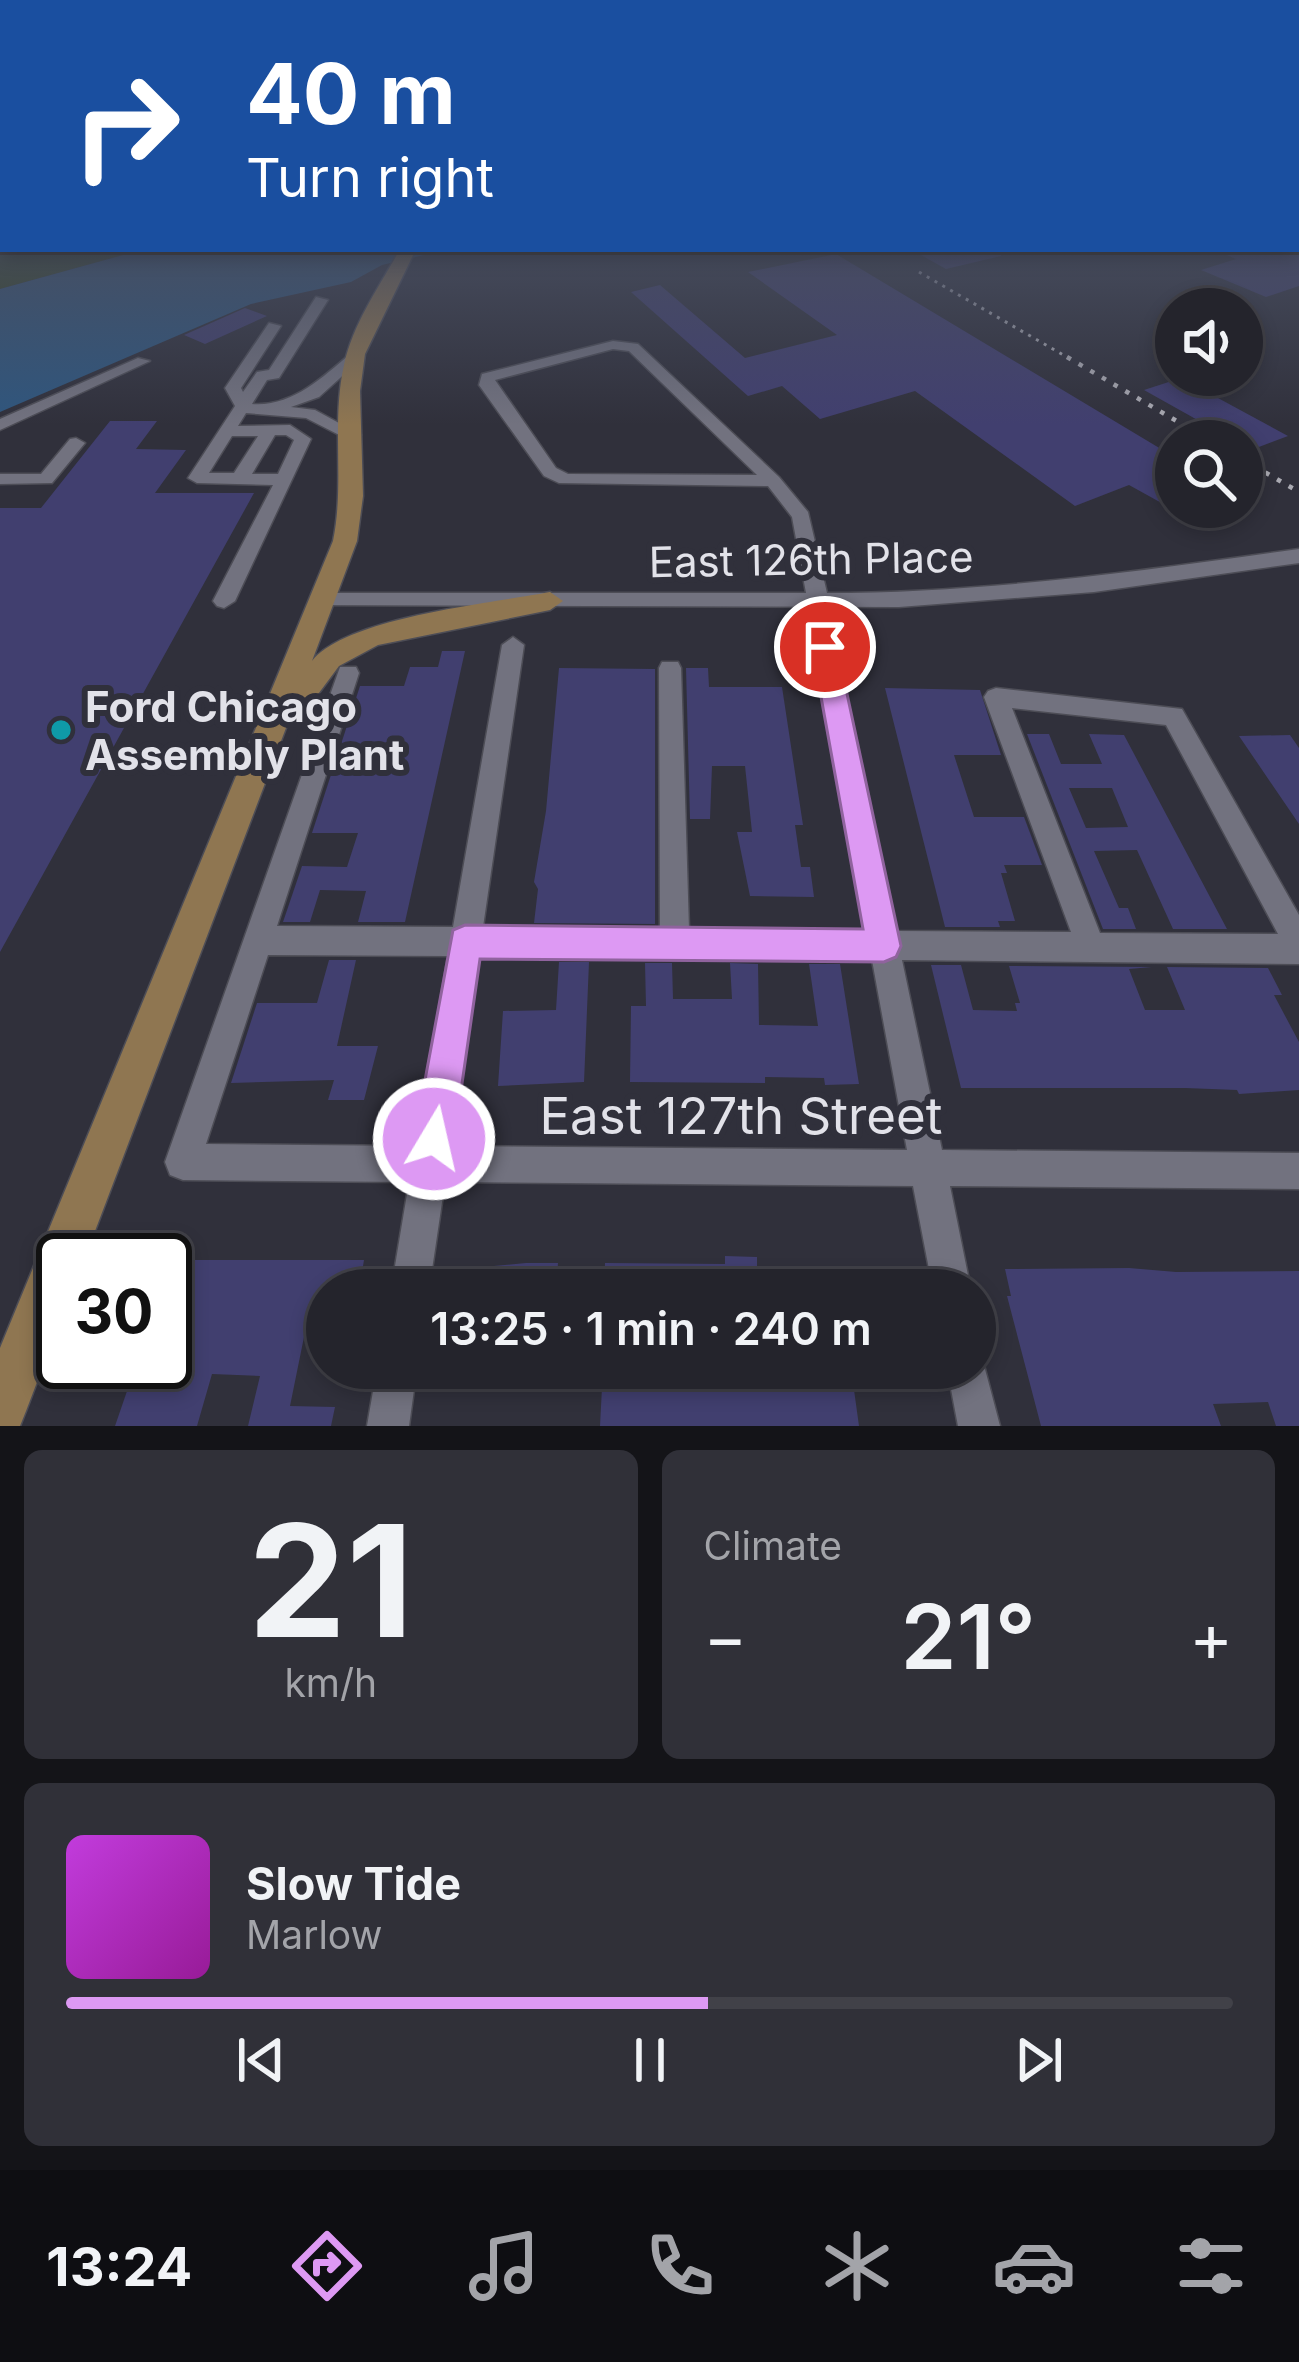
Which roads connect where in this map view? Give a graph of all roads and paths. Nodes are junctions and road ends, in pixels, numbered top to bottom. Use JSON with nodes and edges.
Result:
{"nodes":[{"id":1,"x":386,"y":292,"type":"edge"},
{"id":2,"x":321,"y":300,"type":"dead end"},
{"id":3,"x":274,"y":326,"type":"dead end"},
{"id":4,"x":355,"y":357,"type":"junction"},
{"id":5,"x":143,"y":361,"type":"dead end"},
{"id":6,"x":244,"y":408,"type":"junction"},
{"id":7,"x":272,"y":408,"type":"junction"},
{"id":8,"x":0,"y":424,"type":"edge"},
{"id":9,"x":230,"y":430,"type":"junction"},
{"id":10,"x":270,"y":430,"type":"junction"},
{"id":11,"x":353,"y":435,"type":"junction"},
{"id":12,"x":76,"y":443,"type":"dead end"},
{"id":13,"x":0,"y":479,"type":"edge"},
{"id":14,"x":240,"y":479,"type":"junction"},
{"id":15,"x":285,"y":480,"type":"junction"},
{"id":16,"x":773,"y":481,"type":"junction"},
{"id":17,"x":1299,"y":556,"type":"edge"},
{"id":18,"x":322,"y":600,"type":"junction"},
{"id":19,"x":224,"y":601,"type":"dead end"},
{"id":20,"x":550,"y":601,"type":"junction"},
{"id":21,"x":818,"y":602,"type":"junction"},
{"id":22,"x":513,"y":645,"type":"dead end"},
{"id":23,"x":825,"y":647,"type":"dead end"},
{"id":24,"x":670,"y":668,"type":"dead end"},
{"id":25,"x":348,"y":673,"type":"dead end"},
{"id":26,"x":268,"y":737,"type":"junction"},
{"id":27,"x":258,"y":940,"type":"junction"},
{"id":28,"x":465,"y":942,"type":"junction"},
{"id":29,"x":675,"y":944,"type":"junction"},
{"id":30,"x":884,"y":946,"type":"junction"},
{"id":31,"x":1299,"y":946,"type":"edge"},
{"id":32,"x":1091,"y":947,"type":"junction"},
{"id":33,"x":430,"y":1164,"type":"junction"},
{"id":34,"x":927,"y":1168,"type":"junction"},
{"id":35,"x":1299,"y":1171,"type":"edge"},
{"id":36,"x":413,"y":1269,"type":"edge"},
{"id":37,"x":948,"y":1269,"type":"edge"},
{"id":38,"x":394,"y":1389,"type":"edge"},
{"id":39,"x":971,"y":1389,"type":"edge"},
{"id":40,"x":0,"y":1411,"type":"edge"},
{"id":41,"x":388,"y":1426,"type":"edge"},
{"id":42,"x":979,"y":1426,"type":"edge"}],
"edges":[{"from":1,"to":4,"type":"main road"},
{"from":2,"to":6,"type":"street"},
{"from":3,"to":6,"type":"street"},
{"from":4,"to":7,"type":"street"},
{"from":4,"to":11,"type":"main road"},
{"from":5,"to":8,"type":"street"},
{"from":6,"to":7,"type":"street"},
{"from":6,"to":9,"type":"street"},
{"from":7,"to":11,"type":"street"},
{"from":9,"to":10,"type":"street"},
{"from":9,"to":14,"type":"street"},
{"from":10,"to":14,"type":"street"},
{"from":10,"to":15,"type":"street"},
{"from":11,"to":18,"type":"main road"},
{"from":12,"to":13,"type":"street"},
{"from":14,"to":15,"type":"street"},
{"from":15,"to":19,"type":"street"},
{"from":16,"to":16,"type":"street"},
{"from":16,"to":21,"type":"street"},
{"from":17,"to":21,"type":"street","name":"East 126th Place"},
{"from":18,"to":20,"type":"street","name":"East 126th Place"},
{"from":18,"to":26,"type":"main road"},
{"from":20,"to":21,"type":"street","name":"East 126th Place"},
{"from":20,"to":26,"type":"main road"},
{"from":22,"to":28,"type":"street"},
{"from":23,"to":30,"type":"street"},
{"from":24,"to":29,"type":"street"},
{"from":25,"to":27,"type":"street"},
{"from":26,"to":40,"type":"main road"},
{"from":27,"to":28,"type":"street"},
{"from":27,"to":33,"type":"street","name":"East 127th Street"},
{"from":28,"to":29,"type":"street"},
{"from":28,"to":33,"type":"street"},
{"from":29,"to":30,"type":"street"},
{"from":30,"to":32,"type":"street"},
{"from":30,"to":34,"type":"street"},
{"from":31,"to":32,"type":"street"},
{"from":31,"to":32,"type":"street"},
{"from":33,"to":34,"type":"street","name":"East 127th Street"},
{"from":33,"to":36,"type":"street"},
{"from":34,"to":35,"type":"street","name":"East 127th Street"},
{"from":34,"to":37,"type":"street"},
{"from":38,"to":41,"type":"street"},
{"from":39,"to":42,"type":"street"}]}
